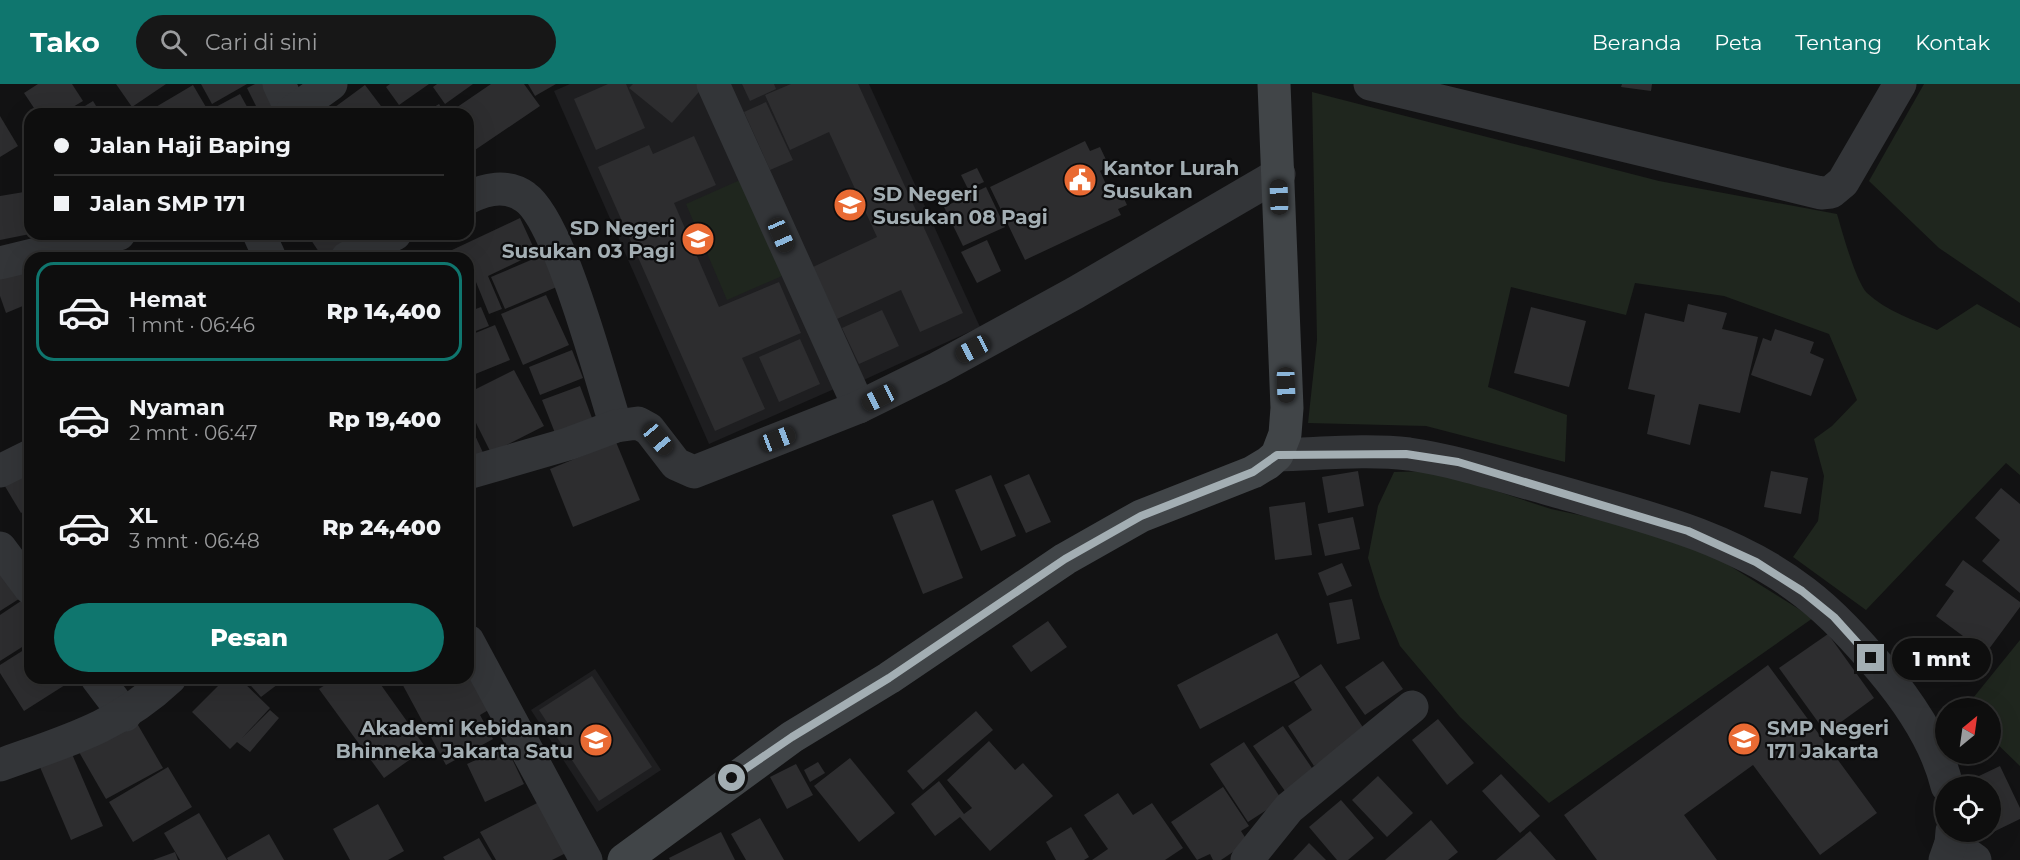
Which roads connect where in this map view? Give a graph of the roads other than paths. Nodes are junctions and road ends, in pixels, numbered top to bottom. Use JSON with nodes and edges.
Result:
{"nodes":[{"id":1,"x":331,"y":84,"type":"edge"},
{"id":2,"x":713,"y":84,"type":"edge"},
{"id":3,"x":1274,"y":84,"type":"edge"},
{"id":4,"x":1370,"y":84,"type":"edge"},
{"id":5,"x":1900,"y":84,"type":"edge"},
{"id":6,"x":287,"y":103,"type":"edge"},
{"id":7,"x":1279,"y":174,"type":"junction"},
{"id":8,"x":474,"y":195,"type":"edge"},
{"id":9,"x":94,"y":240,"type":"edge"},
{"id":10,"x":383,"y":240,"type":"edge"},
{"id":11,"x":45,"y":252,"type":"edge"},
{"id":12,"x":359,"y":252,"type":"edge"},
{"id":13,"x":24,"y":257,"type":"edge"},
{"id":14,"x":0,"y":263,"type":"edge"},
{"id":15,"x":859,"y":407,"type":"junction"},
{"id":16,"x":616,"y":426,"type":"junction"},
{"id":17,"x":1277,"y":455,"type":"junction"},
{"id":18,"x":24,"y":459,"type":"edge"},
{"id":19,"x":0,"y":471,"type":"edge"},
{"id":20,"x":474,"y":471,"type":"edge"},
{"id":21,"x":0,"y":548,"type":"edge"},
{"id":22,"x":24,"y":580,"type":"edge"},
{"id":23,"x":474,"y":652,"type":"edge"},
{"id":24,"x":102,"y":684,"type":"edge"},
{"id":25,"x":163,"y":684,"type":"edge"},
{"id":26,"x":1412,"y":707,"type":"dead end"},
{"id":27,"x":125,"y":715,"type":"junction"},
{"id":28,"x":0,"y":765,"type":"edge"},
{"id":29,"x":1945,"y":776,"type":"edge"},
{"id":30,"x":586,"y":860,"type":"edge"},
{"id":31,"x":624,"y":860,"type":"edge"},
{"id":32,"x":1247,"y":860,"type":"edge"}],
"edges":[{"from":1,"to":6,"type":"street"},
{"from":2,"to":15,"type":"street"},
{"from":3,"to":7,"type":"street"},
{"from":4,"to":5,"type":"street"},
{"from":7,"to":15,"type":"street"},
{"from":7,"to":17,"type":"street"},
{"from":8,"to":16,"type":"street"},
{"from":9,"to":11,"type":"street"},
{"from":10,"to":12,"type":"street"},
{"from":13,"to":14,"type":"street"},
{"from":15,"to":16,"type":"street"},
{"from":16,"to":20,"type":"street"},
{"from":17,"to":29,"type":"street"},
{"from":17,"to":31,"type":"street"},
{"from":18,"to":19,"type":"street"},
{"from":21,"to":22,"type":"street"},
{"from":23,"to":30,"type":"street"},
{"from":24,"to":27,"type":"street"},
{"from":25,"to":27,"type":"street"},
{"from":26,"to":32,"type":"street"},
{"from":27,"to":28,"type":"street"}]}
